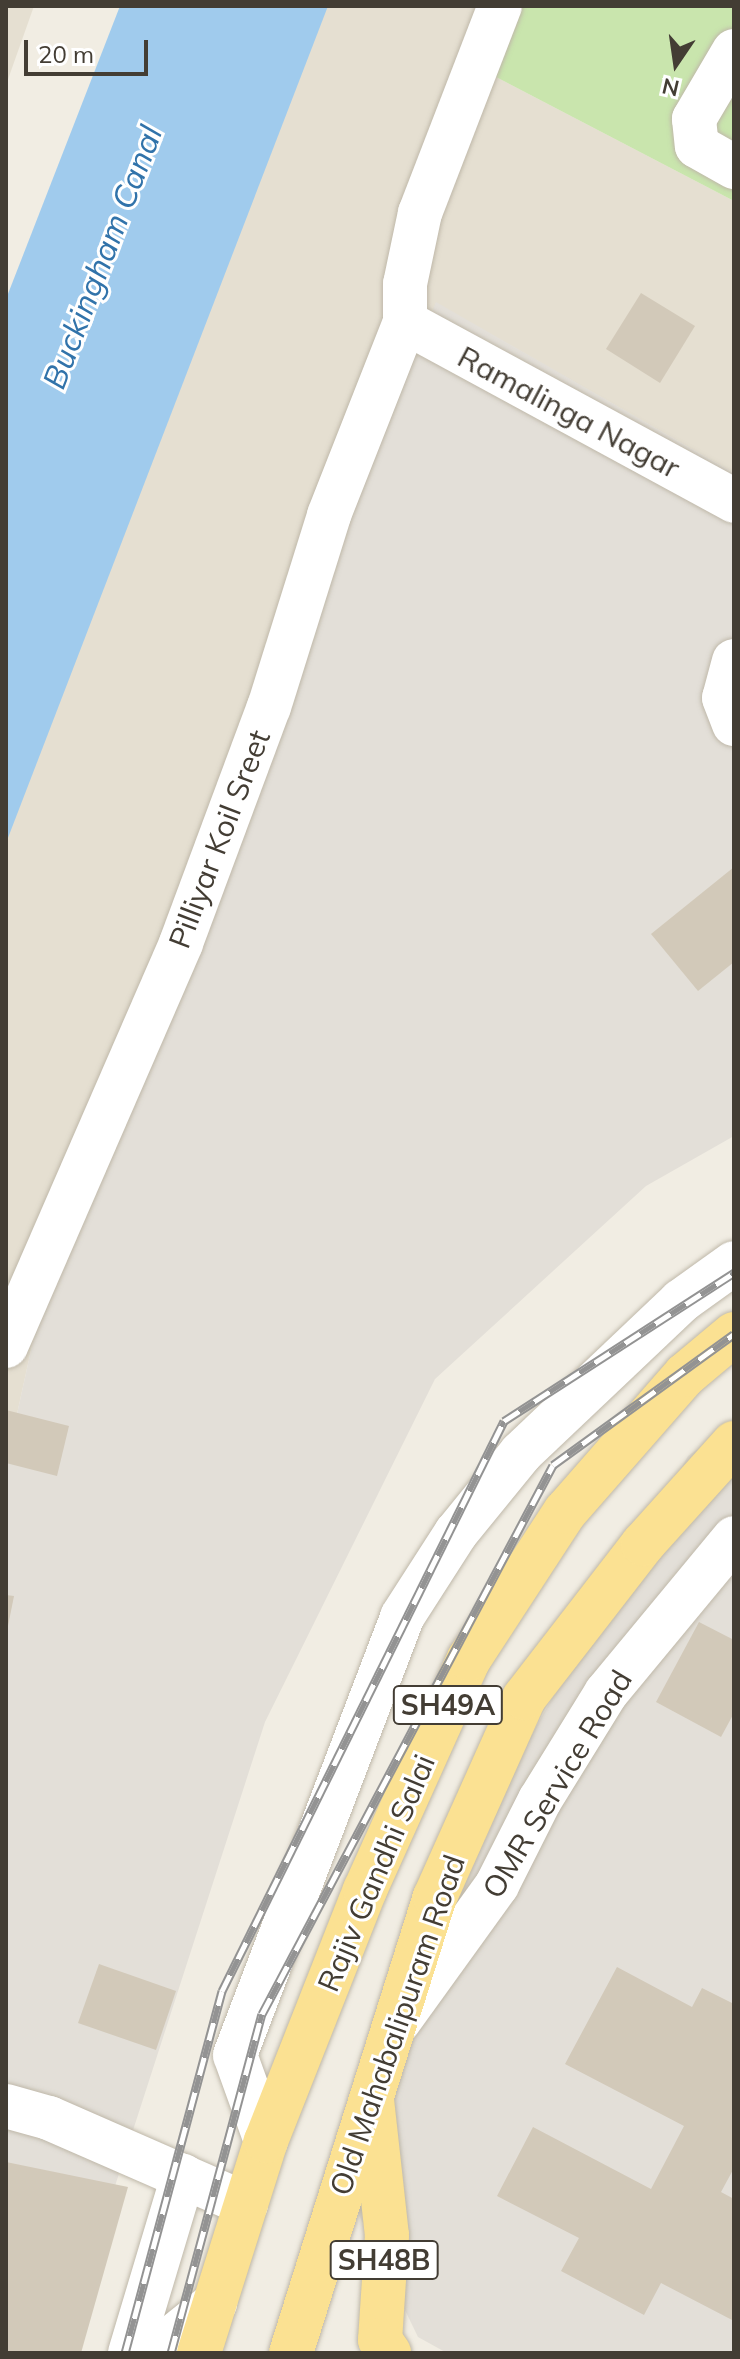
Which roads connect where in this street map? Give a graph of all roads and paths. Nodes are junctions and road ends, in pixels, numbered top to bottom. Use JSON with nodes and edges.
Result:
{"nodes":[{"id":1,"x":500,"y":6,"type":"edge"},
{"id":2,"x":734,"y":51,"type":"edge"},
{"id":3,"x":734,"y":167,"type":"edge"},
{"id":4,"x":405,"y":322,"type":"junction"},
{"id":5,"x":734,"y":501,"type":"edge"},
{"id":6,"x":734,"y":661,"type":"edge"},
{"id":7,"x":734,"y":724,"type":"edge"},
{"id":8,"x":734,"y":1263,"type":"edge"},
{"id":9,"x":734,"y":1334,"type":"edge"},
{"id":10,"x":6,"y":1346,"type":"edge"},
{"id":11,"x":734,"y":1443,"type":"edge"},
{"id":12,"x":734,"y":1538,"type":"edge"},
{"id":13,"x":388,"y":2037,"type":"junction"},
{"id":14,"x":371,"y":2092,"type":"junction"},
{"id":15,"x":6,"y":2106,"type":"edge"},
{"id":16,"x":266,"y":2141,"type":"junction"},
{"id":17,"x":183,"y":2176,"type":"junction"},
{"id":18,"x":246,"y":2204,"type":"junction"},
{"id":19,"x":215,"y":2303,"type":"junction"},
{"id":20,"x":130,"y":2353,"type":"edge"},
{"id":21,"x":153,"y":2353,"type":"edge"},
{"id":22,"x":199,"y":2353,"type":"edge"},
{"id":23,"x":221,"y":2353,"type":"edge"},
{"id":24,"x":291,"y":2353,"type":"edge"},
{"id":25,"x":389,"y":2353,"type":"edge"}],
"edges":[{"from":1,"to":4,"type":"street"},
{"from":2,"to":3,"type":"street"},
{"from":4,"to":5,"type":"street","name":"Ramalinga Nagar"},
{"from":4,"to":10,"type":"street","name":"Pilliyar Koil Sreet"},
{"from":6,"to":7,"type":"street"},
{"from":8,"to":16,"type":"street"},
{"from":9,"to":16,"type":"main road","name":"Rajiv Gandhi Salai","number":"SH49A"},
{"from":11,"to":13,"type":"main road","name":"Old Mahabalipuram Road","number":"SH49A"},
{"from":12,"to":13,"type":"street","name":"OMR Service Road"},
{"from":13,"to":14,"type":"main road","name":"Old Mahabalipuram Road","number":"SH49A"},
{"from":14,"to":24,"type":"main road","name":"Old Mahabalipuram Road","number":"SH49A"},
{"from":14,"to":25,"type":"main road","number":"SH48B"},
{"from":15,"to":17,"type":"street"},
{"from":16,"to":18,"type":"main road","name":"Rajiv Gandhi Salai","number":"SH49A"},
{"from":17,"to":18,"type":"street"},
{"from":17,"to":20,"type":"street"},
{"from":18,"to":19,"type":"main road","name":"Rajiv Gandhi Salai","number":"SH49A"},
{"from":19,"to":21,"type":"street"},
{"from":19,"to":22,"type":"main road","name":"Rajiv Gandhi Salai","number":"SH49A"},
{"from":19,"to":23,"type":"main road"}]}
